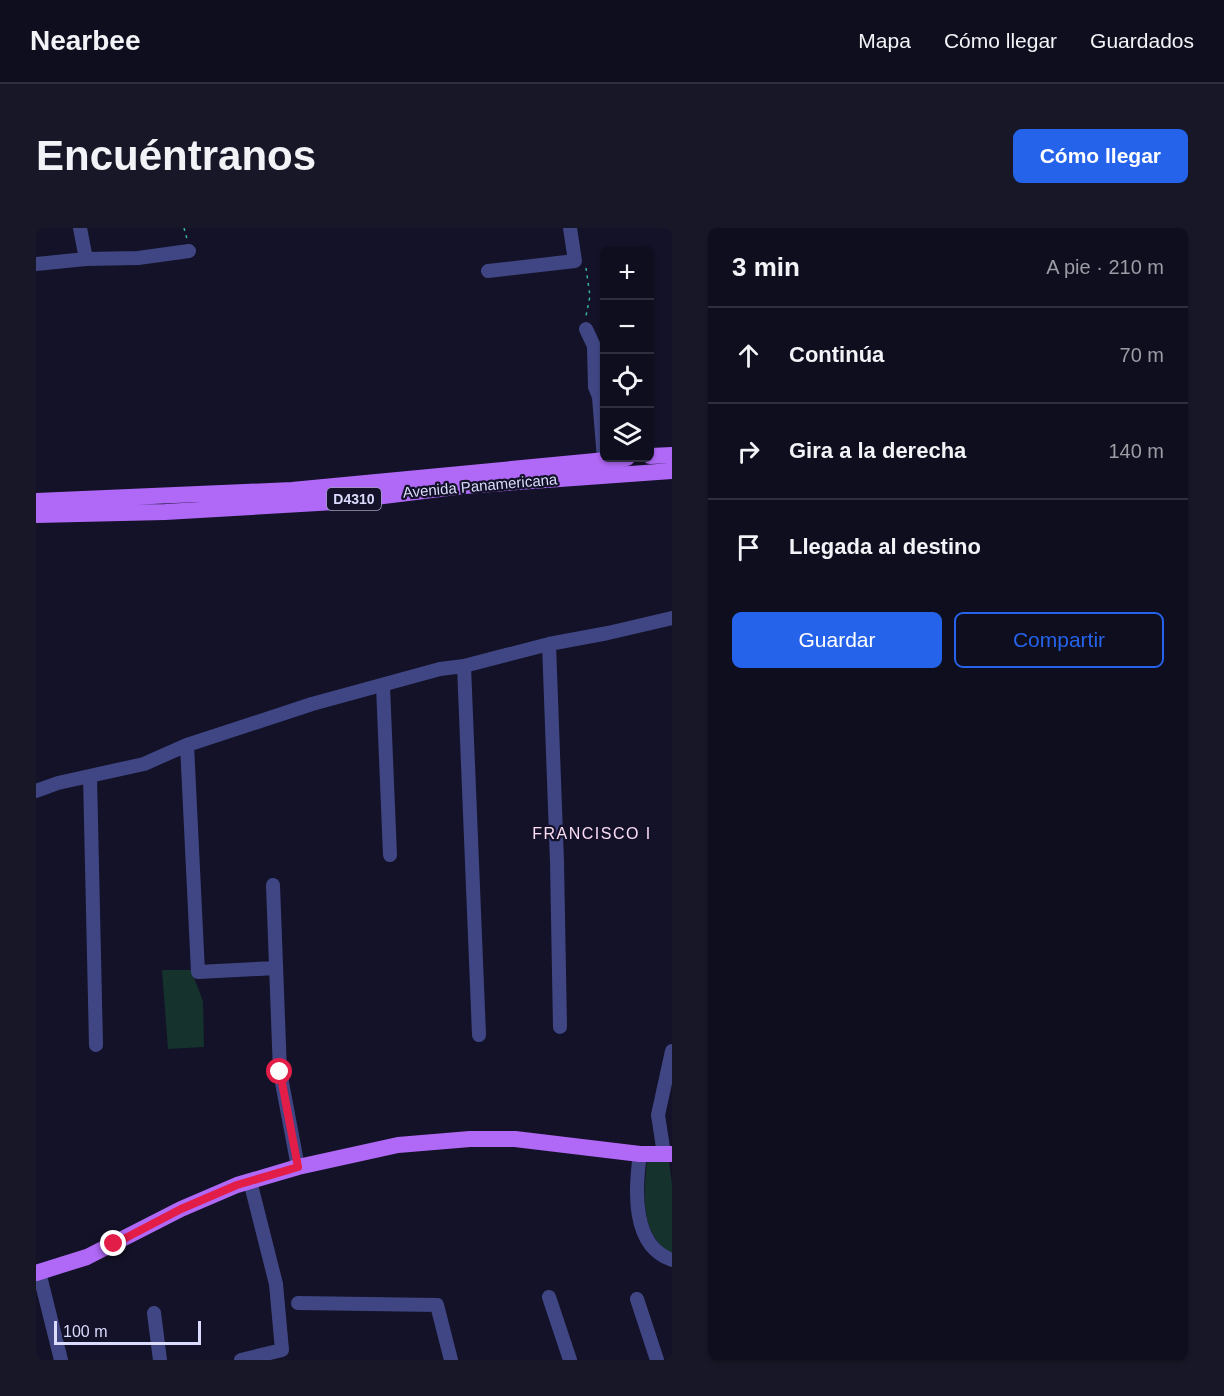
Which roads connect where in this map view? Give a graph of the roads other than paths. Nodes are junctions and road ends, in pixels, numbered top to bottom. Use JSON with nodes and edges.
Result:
{"nodes":[{"id":1,"x":80,"y":228,"type":"edge"},
{"id":2,"x":570,"y":228,"type":"edge"},
{"id":3,"x":189,"y":251,"type":"dead end"},
{"id":4,"x":87,"y":259,"type":"junction"},
{"id":5,"x":36,"y":264,"type":"edge"},
{"id":6,"x":488,"y":271,"type":"dead end"},
{"id":7,"x":586,"y":329,"type":"road end"},
{"id":8,"x":600,"y":418,"type":"edge"},
{"id":9,"x":672,"y":455,"type":"edge"},
{"id":10,"x":654,"y":456,"type":"edge"},
{"id":11,"x":600,"y":460,"type":"edge"},
{"id":12,"x":571,"y":470,"type":"junction"},
{"id":13,"x":672,"y":471,"type":"edge"},
{"id":14,"x":36,"y":501,"type":"edge"},
{"id":15,"x":164,"y":504,"type":"junction"},
{"id":16,"x":36,"y":515,"type":"edge"},
{"id":17,"x":672,"y":618,"type":"edge"},
{"id":18,"x":549,"y":644,"type":"junction"},
{"id":19,"x":464,"y":666,"type":"junction"},
{"id":20,"x":383,"y":686,"type":"junction"},
{"id":21,"x":187,"y":745,"type":"junction"},
{"id":22,"x":90,"y":776,"type":"junction"},
{"id":23,"x":36,"y":791,"type":"edge"},
{"id":24,"x":390,"y":855,"type":"dead end"},
{"id":25,"x":273,"y":885,"type":"dead end"},
{"id":26,"x":276,"y":968,"type":"junction"},
{"id":27,"x":560,"y":1027,"type":"dead end"},
{"id":28,"x":479,"y":1035,"type":"dead end"},
{"id":29,"x":96,"y":1044,"type":"dead end"},
{"id":30,"x":672,"y":1051,"type":"edge"},
{"id":31,"x":640,"y":1154,"type":"junction"},
{"id":32,"x":668,"y":1154,"type":"edge"},
{"id":33,"x":298,"y":1167,"type":"junction"},
{"id":34,"x":250,"y":1181,"type":"junction"},
{"id":35,"x":672,"y":1260,"type":"edge"},
{"id":36,"x":38,"y":1273,"type":"edge"},
{"id":37,"x":549,"y":1297,"type":"dead end"},
{"id":38,"x":636,"y":1299,"type":"dead end"},
{"id":39,"x":298,"y":1303,"type":"dead end"},
{"id":40,"x":154,"y":1313,"type":"dead end"},
{"id":41,"x":61,"y":1360,"type":"edge"},
{"id":42,"x":160,"y":1360,"type":"edge"},
{"id":43,"x":241,"y":1360,"type":"edge"},
{"id":44,"x":451,"y":1360,"type":"edge"},
{"id":45,"x":570,"y":1360,"type":"edge"},
{"id":46,"x":657,"y":1360,"type":"edge"}],
"edges":[{"from":1,"to":4,"type":"street"},
{"from":2,"to":6,"type":"street"},
{"from":3,"to":4,"type":"street"},
{"from":4,"to":5,"type":"street"},
{"from":7,"to":8,"type":"street"},
{"from":9,"to":10,"type":"main road"},
{"from":11,"to":12,"type":"main road","name":"Avenida Panamericana","number":"D4310"},
{"from":12,"to":13,"type":"main road","name":"Avenida Panamericana","number":"D4310"},
{"from":12,"to":15,"type":"main road","name":"Avenida Panamericana","number":"D4310"},
{"from":14,"to":15,"type":"main road","name":"Avenida Panamericana","number":"D4310"},
{"from":15,"to":16,"type":"main road","name":"Avenida Panamericana","number":"D4310"},
{"from":17,"to":18,"type":"street"},
{"from":18,"to":19,"type":"street"},
{"from":18,"to":27,"type":"street"},
{"from":19,"to":20,"type":"street"},
{"from":19,"to":28,"type":"street"},
{"from":20,"to":21,"type":"street"},
{"from":20,"to":24,"type":"street"},
{"from":21,"to":22,"type":"street"},
{"from":21,"to":26,"type":"street"},
{"from":22,"to":23,"type":"street"},
{"from":22,"to":29,"type":"street"},
{"from":25,"to":26,"type":"street"},
{"from":26,"to":33,"type":"street"},
{"from":30,"to":32,"type":"street"},
{"from":31,"to":32,"type":"main road"},
{"from":31,"to":33,"type":"main road"},
{"from":31,"to":35,"type":"street"},
{"from":33,"to":34,"type":"main road"},
{"from":34,"to":36,"type":"main road"},
{"from":34,"to":43,"type":"street"},
{"from":36,"to":41,"type":"street"},
{"from":37,"to":45,"type":"street"},
{"from":38,"to":46,"type":"street"},
{"from":39,"to":44,"type":"street"},
{"from":40,"to":42,"type":"street"}]}
